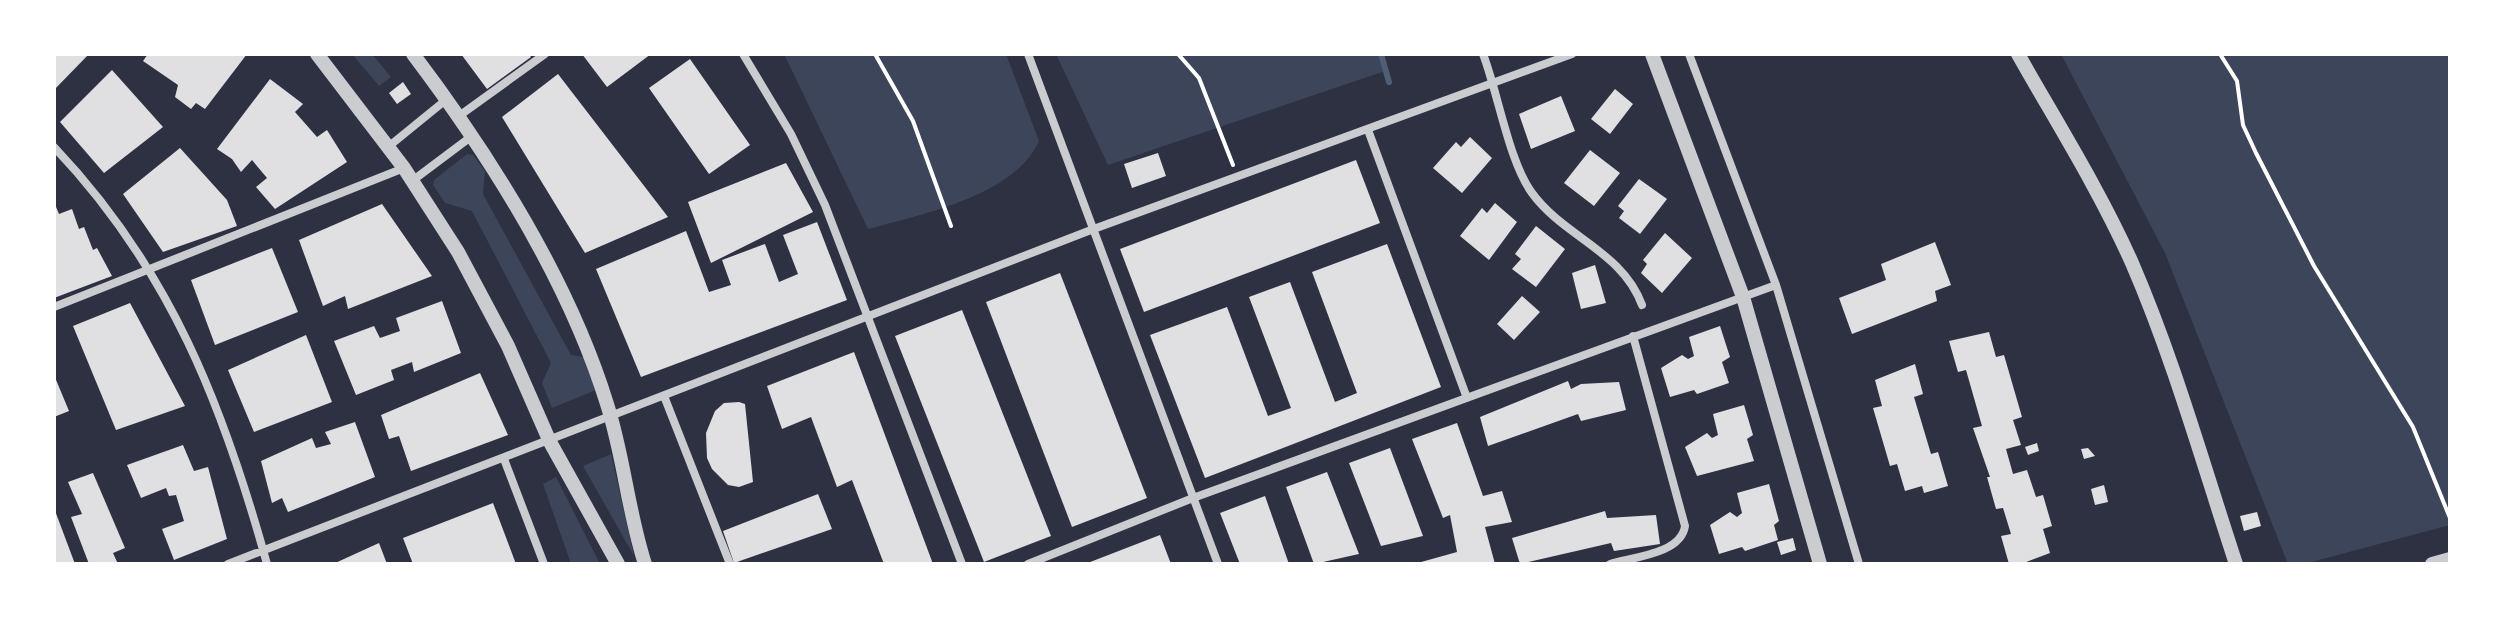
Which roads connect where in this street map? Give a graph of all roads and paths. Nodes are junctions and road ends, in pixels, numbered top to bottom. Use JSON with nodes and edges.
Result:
{"nodes":[{"id":1,"x":317,"y":54,"type":"edge"},
{"id":2,"x":413,"y":54,"type":"edge"},
{"id":3,"x":545,"y":54,"type":"edge"},
{"id":4,"x":743,"y":54,"type":"edge"},
{"id":5,"x":875,"y":54,"type":"edge"},
{"id":6,"x":1028,"y":54,"type":"edge"},
{"id":7,"x":1178,"y":54,"type":"edge"},
{"id":8,"x":1483,"y":54,"type":"edge"},
{"id":9,"x":1572,"y":54,"type":"edge"},
{"id":10,"x":1652,"y":54,"type":"edge"},
{"id":11,"x":1689,"y":54,"type":"edge"},
{"id":12,"x":2018,"y":54,"type":"edge"},
{"id":13,"x":2220,"y":54,"type":"edge"},
{"id":14,"x":1494,"y":83,"type":"junction"},
{"id":15,"x":447,"y":99,"type":"junction"},
{"id":16,"x":459,"y":116,"type":"junction"},
{"id":17,"x":1368,"y":130,"type":"junction"},
{"id":18,"x":473,"y":136,"type":"junction"},
{"id":19,"x":54,"y":147,"type":"edge"},
{"id":20,"x":388,"y":147,"type":"junction"},
{"id":21,"x":408,"y":175,"type":"junction"},
{"id":22,"x":1237,"y":177,"type":"junction"},
{"id":23,"x":951,"y":226,"type":"dead end"},
{"id":24,"x":1091,"y":230,"type":"junction"},
{"id":25,"x":150,"y":269,"type":"junction"},
{"id":26,"x":1776,"y":285,"type":"junction"},
{"id":27,"x":1743,"y":297,"type":"junction"},
{"id":28,"x":1642,"y":305,"type":"dead end"},
{"id":29,"x":54,"y":307,"type":"edge"},
{"id":30,"x":870,"y":315,"type":"junction"},
{"id":31,"x":1633,"y":336,"type":"junction"},
{"id":32,"x":664,"y":396,"type":"junction"},
{"id":33,"x":1467,"y":398,"type":"junction"},
{"id":34,"x":611,"y":418,"type":"junction"},
{"id":35,"x":550,"y":442,"type":"junction"},
{"id":36,"x":504,"y":459,"type":"junction"},
{"id":37,"x":1193,"y":498,"type":"junction"},
{"id":38,"x":2450,"y":518,"type":"edge"},
{"id":39,"x":263,"y":551,"type":"junction"},
{"id":40,"x":2450,"y":559,"type":"edge"},
{"id":41,"x":228,"y":564,"type":"edge"},
{"id":42,"x":267,"y":564,"type":"edge"},
{"id":43,"x":544,"y":564,"type":"edge"},
{"id":44,"x":618,"y":564,"type":"edge"},
{"id":45,"x":645,"y":564,"type":"edge"},
{"id":46,"x":730,"y":564,"type":"edge"},
{"id":47,"x":962,"y":564,"type":"edge"},
{"id":48,"x":1028,"y":564,"type":"edge"},
{"id":49,"x":1218,"y":564,"type":"edge"},
{"id":50,"x":1610,"y":564,"type":"edge"},
{"id":51,"x":1820,"y":564,"type":"edge"},
{"id":52,"x":1859,"y":564,"type":"edge"},
{"id":53,"x":2236,"y":564,"type":"edge"},
{"id":54,"x":2432,"y":564,"type":"edge"}],
"edges":[{"from":1,"to":20,"type":"street"},
{"from":2,"to":15,"type":"street"},
{"from":3,"to":16,"type":"street"},
{"from":4,"to":30,"type":"street"},
{"from":5,"to":23,"type":"path"},
{"from":6,"to":24,"type":"street"},
{"from":7,"to":22,"type":"path"},
{"from":8,"to":14,"type":"street"},
{"from":9,"to":14,"type":"street"},
{"from":10,"to":27,"type":"street"},
{"from":11,"to":26,"type":"street"},
{"from":12,"to":53,"type":"street"},
{"from":13,"to":38,"type":"path"},
{"from":14,"to":17,"type":"street"},
{"from":14,"to":28,"type":"street"},
{"from":15,"to":16,"type":"street"},
{"from":15,"to":20,"type":"street"},
{"from":16,"to":18,"type":"street"},
{"from":17,"to":22,"type":"street"},
{"from":17,"to":33,"type":"street"},
{"from":18,"to":21,"type":"street"},
{"from":18,"to":34,"type":"street"},
{"from":19,"to":25,"type":"street"},
{"from":20,"to":21,"type":"street"},
{"from":21,"to":25,"type":"street"},
{"from":21,"to":35,"type":"street"},
{"from":22,"to":24,"type":"street"},
{"from":24,"to":30,"type":"street"},
{"from":24,"to":37,"type":"street"},
{"from":25,"to":29,"type":"street"},
{"from":25,"to":39,"type":"street"},
{"from":26,"to":27,"type":"street"},
{"from":26,"to":52,"type":"street"},
{"from":27,"to":31,"type":"street"},
{"from":27,"to":51,"type":"street"},
{"from":30,"to":32,"type":"street"},
{"from":30,"to":47,"type":"street"},
{"from":31,"to":33,"type":"street"},
{"from":31,"to":50,"type":"street"},
{"from":32,"to":34,"type":"street"},
{"from":32,"to":46,"type":"street"},
{"from":33,"to":37,"type":"street"},
{"from":34,"to":35,"type":"street"},
{"from":34,"to":45,"type":"street"},
{"from":35,"to":36,"type":"street"},
{"from":35,"to":44,"type":"street"},
{"from":36,"to":39,"type":"street"},
{"from":36,"to":43,"type":"street"},
{"from":37,"to":48,"type":"street"},
{"from":37,"to":49,"type":"street"},
{"from":39,"to":41,"type":"street"},
{"from":39,"to":42,"type":"street"},
{"from":40,"to":54,"type":"street"}]}
